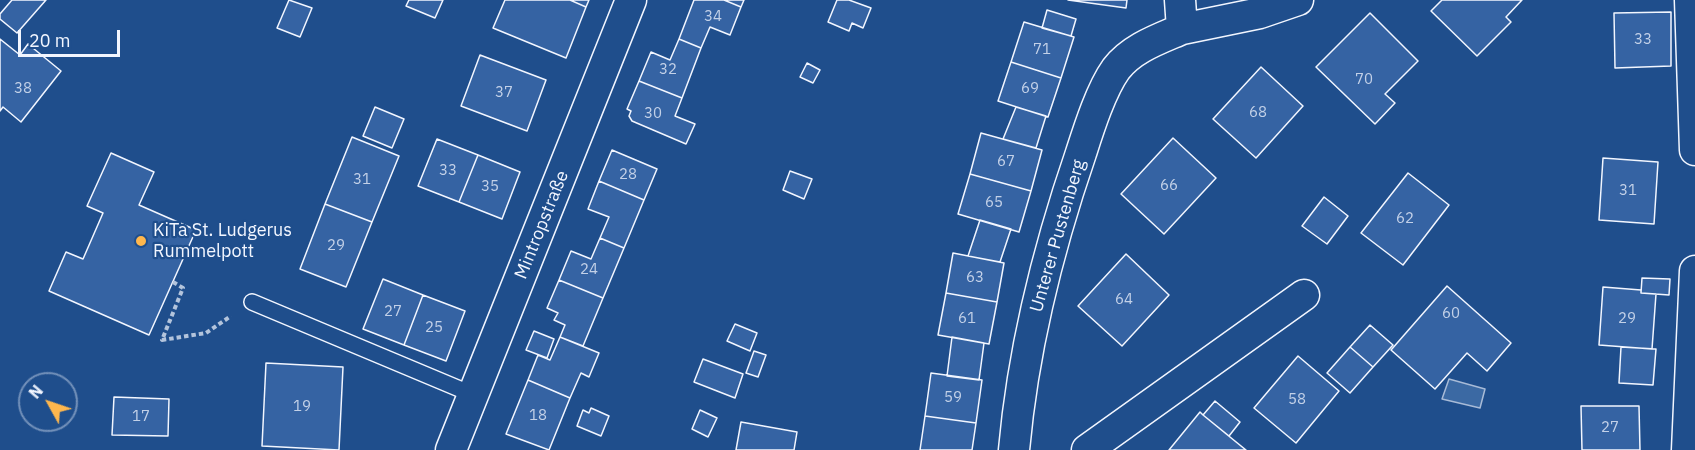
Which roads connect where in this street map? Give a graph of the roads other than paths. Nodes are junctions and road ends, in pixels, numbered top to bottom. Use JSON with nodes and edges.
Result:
{"nodes":[{"id":1,"x":631,"y":0,"type":"edge"},
{"id":2,"x":1180,"y":0,"type":"edge"},
{"id":3,"x":1298,"y":0,"type":"edge"},
{"id":4,"x":1690,"y":0,"type":"edge"},
{"id":5,"x":1182,"y":29,"type":"junction"},
{"id":6,"x":1695,"y":150,"type":"edge"},
{"id":7,"x":1695,"y":271,"type":"edge"},
{"id":8,"x":1304,"y":295,"type":"dead end"},
{"id":9,"x":252,"y":302,"type":"road end"},
{"id":10,"x":474,"y":395,"type":"junction"},
{"id":11,"x":451,"y":450,"type":"edge"},
{"id":12,"x":1014,"y":450,"type":"edge"},
{"id":13,"x":1087,"y":450,"type":"edge"},
{"id":14,"x":1687,"y":450,"type":"edge"}],
"edges":[{"from":1,"to":10,"type":"street","name":"Mintropstraße"},
{"from":2,"to":5,"type":"street"},
{"from":3,"to":5,"type":"street","name":"Unterer Pustenberg"},
{"from":4,"to":6,"type":"street"},
{"from":5,"to":12,"type":"street","name":"Unterer Pustenberg"},
{"from":7,"to":14,"type":"street"},
{"from":8,"to":13,"type":"street"},
{"from":9,"to":10,"type":"lane"},
{"from":10,"to":11,"type":"street","name":"Mintropstraße"}]}
